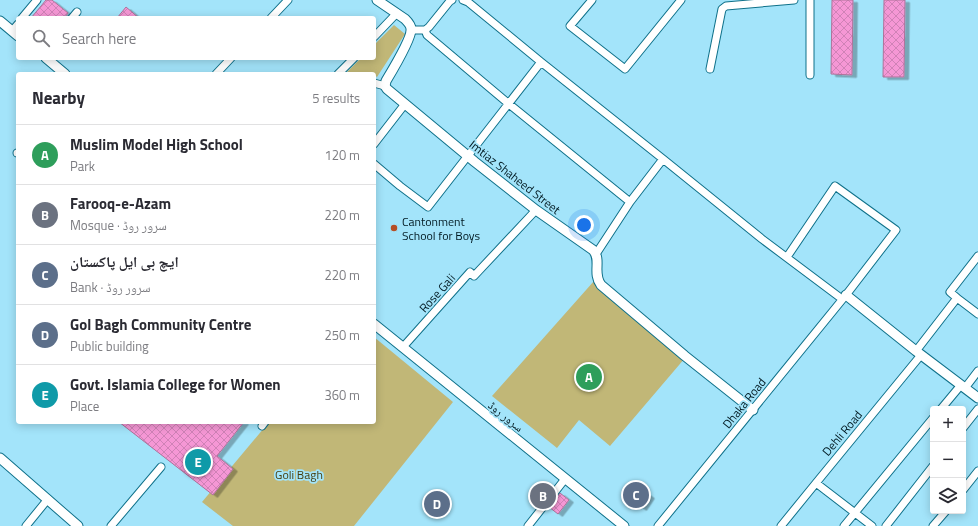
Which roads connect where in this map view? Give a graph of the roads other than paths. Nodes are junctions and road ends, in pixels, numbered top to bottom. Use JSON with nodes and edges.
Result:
{"nodes":[{"id":1,"x":37,"y":0,"type":"edge"},
{"id":2,"x":288,"y":0,"type":"edge"},
{"id":3,"x":378,"y":0,"type":"edge"},
{"id":4,"x":452,"y":0,"type":"edge"},
{"id":5,"x":463,"y":0,"type":"edge"},
{"id":6,"x":592,"y":0,"type":"edge"},
{"id":7,"x":681,"y":0,"type":"edge"},
{"id":8,"x":794,"y":0,"type":"edge"},
{"id":9,"x":810,"y":0,"type":"edge"},
{"id":10,"x":397,"y":13,"type":"junction"},
{"id":11,"x":24,"y":16,"type":"edge"},
{"id":12,"x":273,"y":16,"type":"edge"},
{"id":13,"x":0,"y":21,"type":"edge"},
{"id":14,"x":16,"y":30,"type":"edge"},
{"id":15,"x":412,"y":30,"type":"junction"},
{"id":16,"x":425,"y":30,"type":"junction"},
{"id":17,"x":376,"y":35,"type":"edge"},
{"id":18,"x":48,"y":60,"type":"edge"},
{"id":19,"x":230,"y":60,"type":"edge"},
{"id":20,"x":352,"y":60,"type":"edge"},
{"id":21,"x":541,"y":62,"type":"junction"},
{"id":22,"x":710,"y":69,"type":"dead end"},
{"id":23,"x":64,"y":72,"type":"edge"},
{"id":24,"x":218,"y":72,"type":"edge"},
{"id":25,"x":340,"y":72,"type":"edge"},
{"id":26,"x":810,"y":75,"type":"dead end"},
{"id":27,"x":376,"y":83,"type":"edge"},
{"id":28,"x":385,"y":86,"type":"junction"},
{"id":29,"x":405,"y":104,"type":"junction"},
{"id":30,"x":509,"y":104,"type":"junction"},
{"id":31,"x":376,"y":141,"type":"edge"},
{"id":32,"x":468,"y":156,"type":"junction"},
{"id":33,"x":663,"y":159,"type":"junction"},
{"id":34,"x":376,"y":166,"type":"edge"},
{"id":35,"x":630,"y":202,"type":"junction"},
{"id":36,"x":536,"y":210,"type":"junction"},
{"id":37,"x":596,"y":254,"type":"junction"},
{"id":38,"x":978,"y":256,"type":"edge"},
{"id":39,"x":786,"y":257,"type":"junction"},
{"id":40,"x":844,"y":297,"type":"junction"},
{"id":41,"x":957,"y":298,"type":"junction"},
{"id":42,"x":978,"y":314,"type":"edge"},
{"id":43,"x":376,"y":326,"type":"edge"},
{"id":44,"x":403,"y":347,"type":"junction"},
{"id":45,"x":919,"y":353,"type":"junction"},
{"id":46,"x":978,"y":371,"type":"edge"},
{"id":47,"x":963,"y":386,"type":"junction"},
{"id":48,"x":978,"y":398,"type":"edge"},
{"id":49,"x":944,"y":406,"type":"edge"},
{"id":50,"x":978,"y":409,"type":"edge"},
{"id":51,"x":752,"y":410,"type":"junction"},
{"id":52,"x":930,"y":422,"type":"edge"},
{"id":53,"x":966,"y":424,"type":"edge"},
{"id":54,"x":0,"y":458,"type":"edge"},
{"id":55,"x":161,"y":467,"type":"dead end"},
{"id":56,"x":930,"y":470,"type":"edge"},
{"id":57,"x":978,"y":471,"type":"edge"},
{"id":58,"x":566,"y":479,"type":"junction"},
{"id":59,"x":816,"y":483,"type":"junction"},
{"id":60,"x":966,"y":486,"type":"edge"},
{"id":61,"x":48,"y":499,"type":"junction"},
{"id":62,"x":855,"y":513,"type":"junction"},
{"id":63,"x":944,"y":514,"type":"edge"},
{"id":64,"x":26,"y":526,"type":"edge"},
{"id":65,"x":78,"y":526,"type":"edge"},
{"id":66,"x":111,"y":526,"type":"edge"},
{"id":67,"x":528,"y":526,"type":"edge"},
{"id":68,"x":624,"y":526,"type":"edge"},
{"id":69,"x":658,"y":526,"type":"edge"},
{"id":70,"x":781,"y":526,"type":"edge"},
{"id":71,"x":844,"y":526,"type":"edge"},
{"id":72,"x":872,"y":526,"type":"edge"},
{"id":73,"x":886,"y":526,"type":"edge"},
{"id":74,"x":934,"y":526,"type":"edge"}],
"edges":[{"from":1,"to":11,"type":"street"},
{"from":2,"to":12,"type":"street"},
{"from":3,"to":10,"type":"street"},
{"from":4,"to":16,"type":"street"},
{"from":5,"to":21,"type":"street"},
{"from":6,"to":7,"type":"street"},
{"from":8,"to":22,"type":"street"},
{"from":9,"to":26,"type":"street"},
{"from":10,"to":15,"type":"street"},
{"from":10,"to":17,"type":"street"},
{"from":13,"to":14,"type":"street"},
{"from":15,"to":16,"type":"street"},
{"from":15,"to":28,"type":"street"},
{"from":16,"to":30,"type":"street"},
{"from":18,"to":23,"type":"street"},
{"from":19,"to":24,"type":"street"},
{"from":20,"to":25,"type":"street"},
{"from":21,"to":30,"type":"street"},
{"from":21,"to":33,"type":"street"},
{"from":27,"to":28,"type":"street"},
{"from":28,"to":29,"type":"street","name":"Imtiaz Shaheed Street"},
{"from":29,"to":31,"type":"street"},
{"from":29,"to":32,"type":"street","name":"Imtiaz Shaheed Street"},
{"from":30,"to":32,"type":"street"},
{"from":30,"to":35,"type":"street"},
{"from":32,"to":34,"type":"street"},
{"from":32,"to":36,"type":"street","name":"Imtiaz Shaheed Street"},
{"from":33,"to":35,"type":"street"},
{"from":33,"to":39,"type":"street"},
{"from":35,"to":37,"type":"street"},
{"from":36,"to":37,"type":"street","name":"Imtiaz Shaheed Street"},
{"from":36,"to":44,"type":"street","name":"Rose Gali"},
{"from":37,"to":51,"type":"street"},
{"from":38,"to":41,"type":"street"},
{"from":39,"to":40,"type":"street"},
{"from":39,"to":40,"type":"street","name":"Dhaka Road"},
{"from":40,"to":45,"type":"street"},
{"from":40,"to":51,"type":"street","name":"Dhaka Road"},
{"from":41,"to":42,"type":"street"},
{"from":41,"to":45,"type":"street","name":"Dehli Road"},
{"from":43,"to":44,"type":"street","name":"سرور روڈ"},
{"from":44,"to":58,"type":"street","name":"سرور روڈ"},
{"from":45,"to":47,"type":"street"},
{"from":45,"to":59,"type":"street","name":"Dehli Road"},
{"from":46,"to":47,"type":"street"},
{"from":47,"to":48,"type":"street"},
{"from":47,"to":49,"type":"street"},
{"from":50,"to":53,"type":"street"},
{"from":51,"to":69,"type":"street","name":"Dhaka Road"},
{"from":52,"to":62,"type":"street"},
{"from":54,"to":61,"type":"street"},
{"from":55,"to":66,"type":"street"},
{"from":56,"to":73,"type":"street"},
{"from":57,"to":60,"type":"street"},
{"from":58,"to":67,"type":"street"},
{"from":58,"to":68,"type":"street","name":"سرور روڈ"},
{"from":59,"to":62,"type":"street"},
{"from":59,"to":70,"type":"street","name":"Dehli Road"},
{"from":61,"to":64,"type":"street"},
{"from":61,"to":65,"type":"street"},
{"from":62,"to":71,"type":"street"},
{"from":62,"to":72,"type":"street"},
{"from":63,"to":74,"type":"street"}]}
